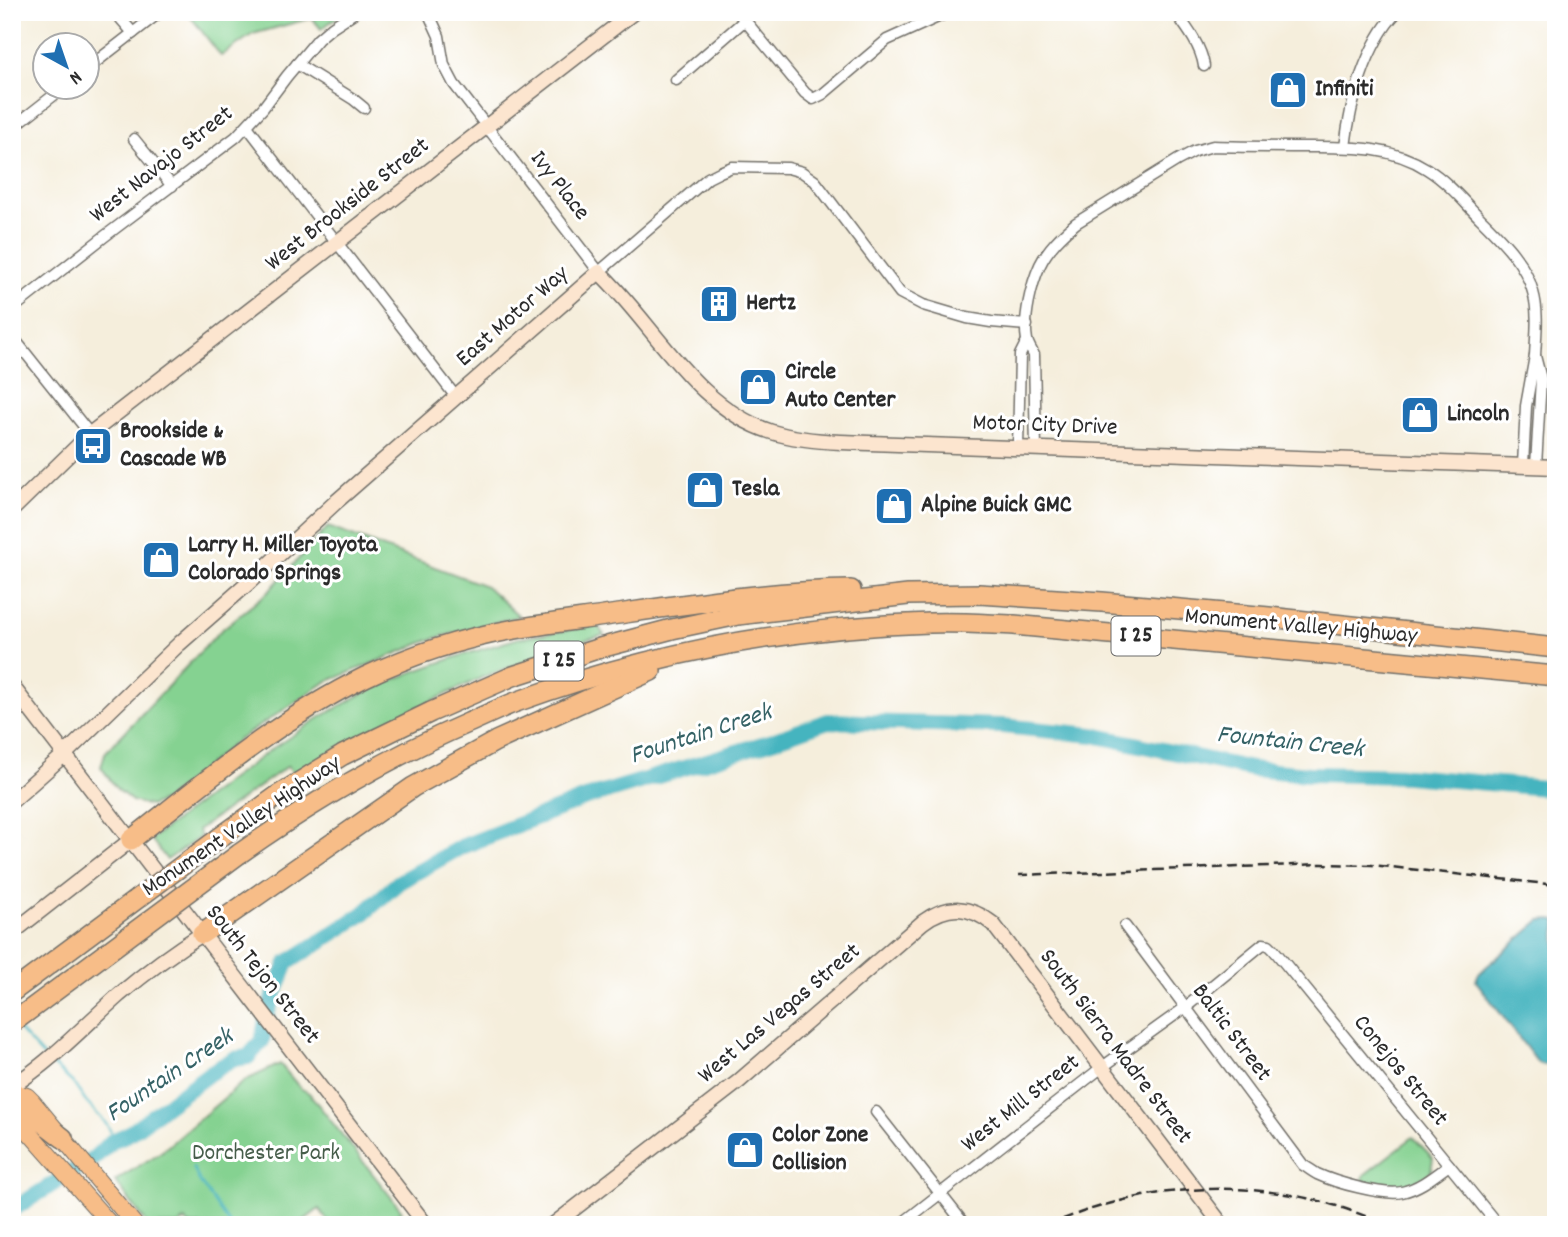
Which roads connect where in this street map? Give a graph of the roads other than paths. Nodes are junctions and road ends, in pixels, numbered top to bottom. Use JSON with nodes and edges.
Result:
{"nodes":[{"id":1,"x":115,"y":12,"type":"edge"},
{"id":2,"x":160,"y":12,"type":"edge"},
{"id":3,"x":355,"y":12,"type":"edge"},
{"id":4,"x":428,"y":12,"type":"edge"},
{"id":5,"x":634,"y":12,"type":"edge"},
{"id":6,"x":949,"y":12,"type":"edge"},
{"id":7,"x":1175,"y":12,"type":"edge"},
{"id":8,"x":1397,"y":12,"type":"edge"},
{"id":9,"x":742,"y":16,"type":"edge"},
{"id":10,"x":133,"y":33,"type":"junction"},
{"id":11,"x":102,"y":57,"type":"edge"},
{"id":12,"x":1204,"y":62,"type":"dead end"},
{"id":13,"x":297,"y":64,"type":"junction"},
{"id":14,"x":676,"y":80,"type":"dead end"},
{"id":15,"x":45,"y":102,"type":"edge"},
{"id":16,"x":363,"y":108,"type":"dead end"},
{"id":17,"x":247,"y":126,"type":"junction"},
{"id":18,"x":486,"y":126,"type":"junction"},
{"id":19,"x":12,"y":128,"type":"edge"},
{"id":20,"x":134,"y":139,"type":"dead end"},
{"id":21,"x":1345,"y":147,"type":"junction"},
{"id":22,"x":172,"y":186,"type":"junction"},
{"id":23,"x":337,"y":242,"type":"junction"},
{"id":24,"x":599,"y":272,"type":"junction"},
{"id":25,"x":12,"y":309,"type":"edge"},
{"id":26,"x":1027,"y":325,"type":"junction"},
{"id":27,"x":12,"y":336,"type":"edge"},
{"id":28,"x":1027,"y":341,"type":"junction"},
{"id":29,"x":456,"y":397,"type":"junction"},
{"id":30,"x":90,"y":434,"type":"junction"},
{"id":31,"x":1018,"y":448,"type":"junction"},
{"id":32,"x":1036,"y":449,"type":"junction"},
{"id":33,"x":1530,"y":466,"type":"junction"},
{"id":34,"x":1556,"y":467,"type":"edge"},
{"id":35,"x":12,"y":510,"type":"edge"},
{"id":36,"x":936,"y":594,"type":"junction"},
{"id":37,"x":717,"y":645,"type":"junction"},
{"id":38,"x":1556,"y":648,"type":"edge"},
{"id":39,"x":1556,"y":676,"type":"edge"},
{"id":40,"x":12,"y":686,"type":"edge"},
{"id":41,"x":65,"y":754,"type":"junction"},
{"id":42,"x":12,"y":801,"type":"edge"},
{"id":43,"x":131,"y":840,"type":"junction"},
{"id":44,"x":963,"y":909,"type":"joint"},
{"id":45,"x":1125,"y":926,"type":"dead end"},
{"id":46,"x":12,"y":933,"type":"edge"},
{"id":47,"x":202,"y":934,"type":"junction"},
{"id":48,"x":1269,"y":945,"type":"joint"},
{"id":49,"x":12,"y":992,"type":"edge"},
{"id":50,"x":1186,"y":1007,"type":"junction"},
{"id":51,"x":12,"y":1023,"type":"edge"},
{"id":52,"x":1101,"y":1068,"type":"junction"},
{"id":53,"x":12,"y":1086,"type":"edge"},
{"id":54,"x":12,"y":1091,"type":"edge"},
{"id":55,"x":20,"y":1109,"type":"edge"},
{"id":56,"x":876,"y":1112,"type":"dead end"},
{"id":57,"x":63,"y":1138,"type":"joint"},
{"id":58,"x":1449,"y":1165,"type":"junction"},
{"id":59,"x":940,"y":1194,"type":"junction"},
{"id":60,"x":130,"y":1219,"type":"edge"},
{"id":61,"x":111,"y":1225,"type":"edge"},
{"id":62,"x":426,"y":1225,"type":"edge"},
{"id":63,"x":553,"y":1225,"type":"edge"},
{"id":64,"x":900,"y":1225,"type":"edge"},
{"id":65,"x":965,"y":1225,"type":"edge"},
{"id":66,"x":1222,"y":1225,"type":"edge"},
{"id":67,"x":1497,"y":1225,"type":"edge"}],
"edges":[{"from":1,"to":10,"type":"street"},
{"from":2,"to":10,"type":"street"},
{"from":3,"to":13,"type":"street","name":"West Navajo Street"},
{"from":4,"to":18,"type":"street","name":"Ivy Place"},
{"from":5,"to":18,"type":"street","name":"West Brookside Street"},
{"from":6,"to":9,"type":"street"},
{"from":7,"to":12,"type":"street"},
{"from":8,"to":21,"type":"street"},
{"from":9,"to":14,"type":"street"},
{"from":10,"to":11,"type":"street"},
{"from":13,"to":16,"type":"street"},
{"from":13,"to":17,"type":"street","name":"West Navajo Street"},
{"from":15,"to":19,"type":"street"},
{"from":17,"to":22,"type":"street","name":"West Navajo Street"},
{"from":17,"to":23,"type":"street"},
{"from":18,"to":23,"type":"street","name":"West Brookside Street"},
{"from":18,"to":24,"type":"street","name":"Ivy Place"},
{"from":20,"to":22,"type":"street"},
{"from":21,"to":26,"type":"street"},
{"from":21,"to":33,"type":"street"},
{"from":22,"to":25,"type":"street","name":"West Navajo Street"},
{"from":23,"to":29,"type":"street"},
{"from":23,"to":30,"type":"street","name":"West Brookside Street"},
{"from":24,"to":26,"type":"street","name":"East Motor Way"},
{"from":24,"to":29,"type":"street","name":"East Motor Way"},
{"from":24,"to":31,"type":"street","name":"Motor City Drive"},
{"from":26,"to":28,"type":"street"},
{"from":27,"to":30,"type":"street"},
{"from":28,"to":31,"type":"street"},
{"from":28,"to":32,"type":"street"},
{"from":29,"to":41,"type":"street","name":"East Motor Way"},
{"from":30,"to":35,"type":"street","name":"West Brookside Street"},
{"from":31,"to":32,"type":"street","name":"Motor City Drive"},
{"from":32,"to":33,"type":"street","name":"Motor City Drive"},
{"from":33,"to":34,"type":"street","name":"Motor City Drive"},
{"from":36,"to":38,"type":"highway","name":"Monument Valley Highway","number":"I 25"},
{"from":36,"to":43,"type":"highway"},
{"from":36,"to":49,"type":"highway","name":"Monument Valley Highway","number":"I 25","bridge":true},
{"from":37,"to":39,"type":"highway","name":"Monument Valley Highway","number":"I 25"},
{"from":37,"to":47,"type":"highway"},
{"from":37,"to":51,"type":"highway","name":"Monument Valley Highway","number":"I 25","bridge":true},
{"from":40,"to":41,"type":"street","name":"South Tejon Street"},
{"from":41,"to":42,"type":"street","name":"East Motor Way"},
{"from":41,"to":43,"type":"street","name":"South Tejon Street"},
{"from":43,"to":46,"type":"street"},
{"from":43,"to":47,"type":"street","name":"South Tejon Street"},
{"from":44,"to":52,"type":"street","name":"South Sierra Madre Street"},
{"from":44,"to":63,"type":"street","name":"West Las Vegas Street"},
{"from":45,"to":50,"type":"street","name":"Baltic Street"},
{"from":47,"to":53,"type":"street"},
{"from":47,"to":62,"type":"street","name":"South Tejon Street"},
{"from":48,"to":50,"type":"street","name":"West Mill Street"},
{"from":48,"to":58,"type":"street","name":"Conejos Street"},
{"from":50,"to":52,"type":"street","name":"West Mill Street"},
{"from":50,"to":58,"type":"street","name":"Baltic Street"},
{"from":52,"to":59,"type":"street","name":"West Mill Street"},
{"from":52,"to":66,"type":"street","name":"South Sierra Madre Street"},
{"from":54,"to":55,"type":"main road"},
{"from":55,"to":57,"type":"highway"},
{"from":55,"to":61,"type":"main road"},
{"from":56,"to":59,"type":"street"},
{"from":57,"to":60,"type":"main road"},
{"from":58,"to":67,"type":"street","name":"Conejos Street"},
{"from":59,"to":64,"type":"street","name":"West Mill Street"},
{"from":59,"to":65,"type":"street"}]}
